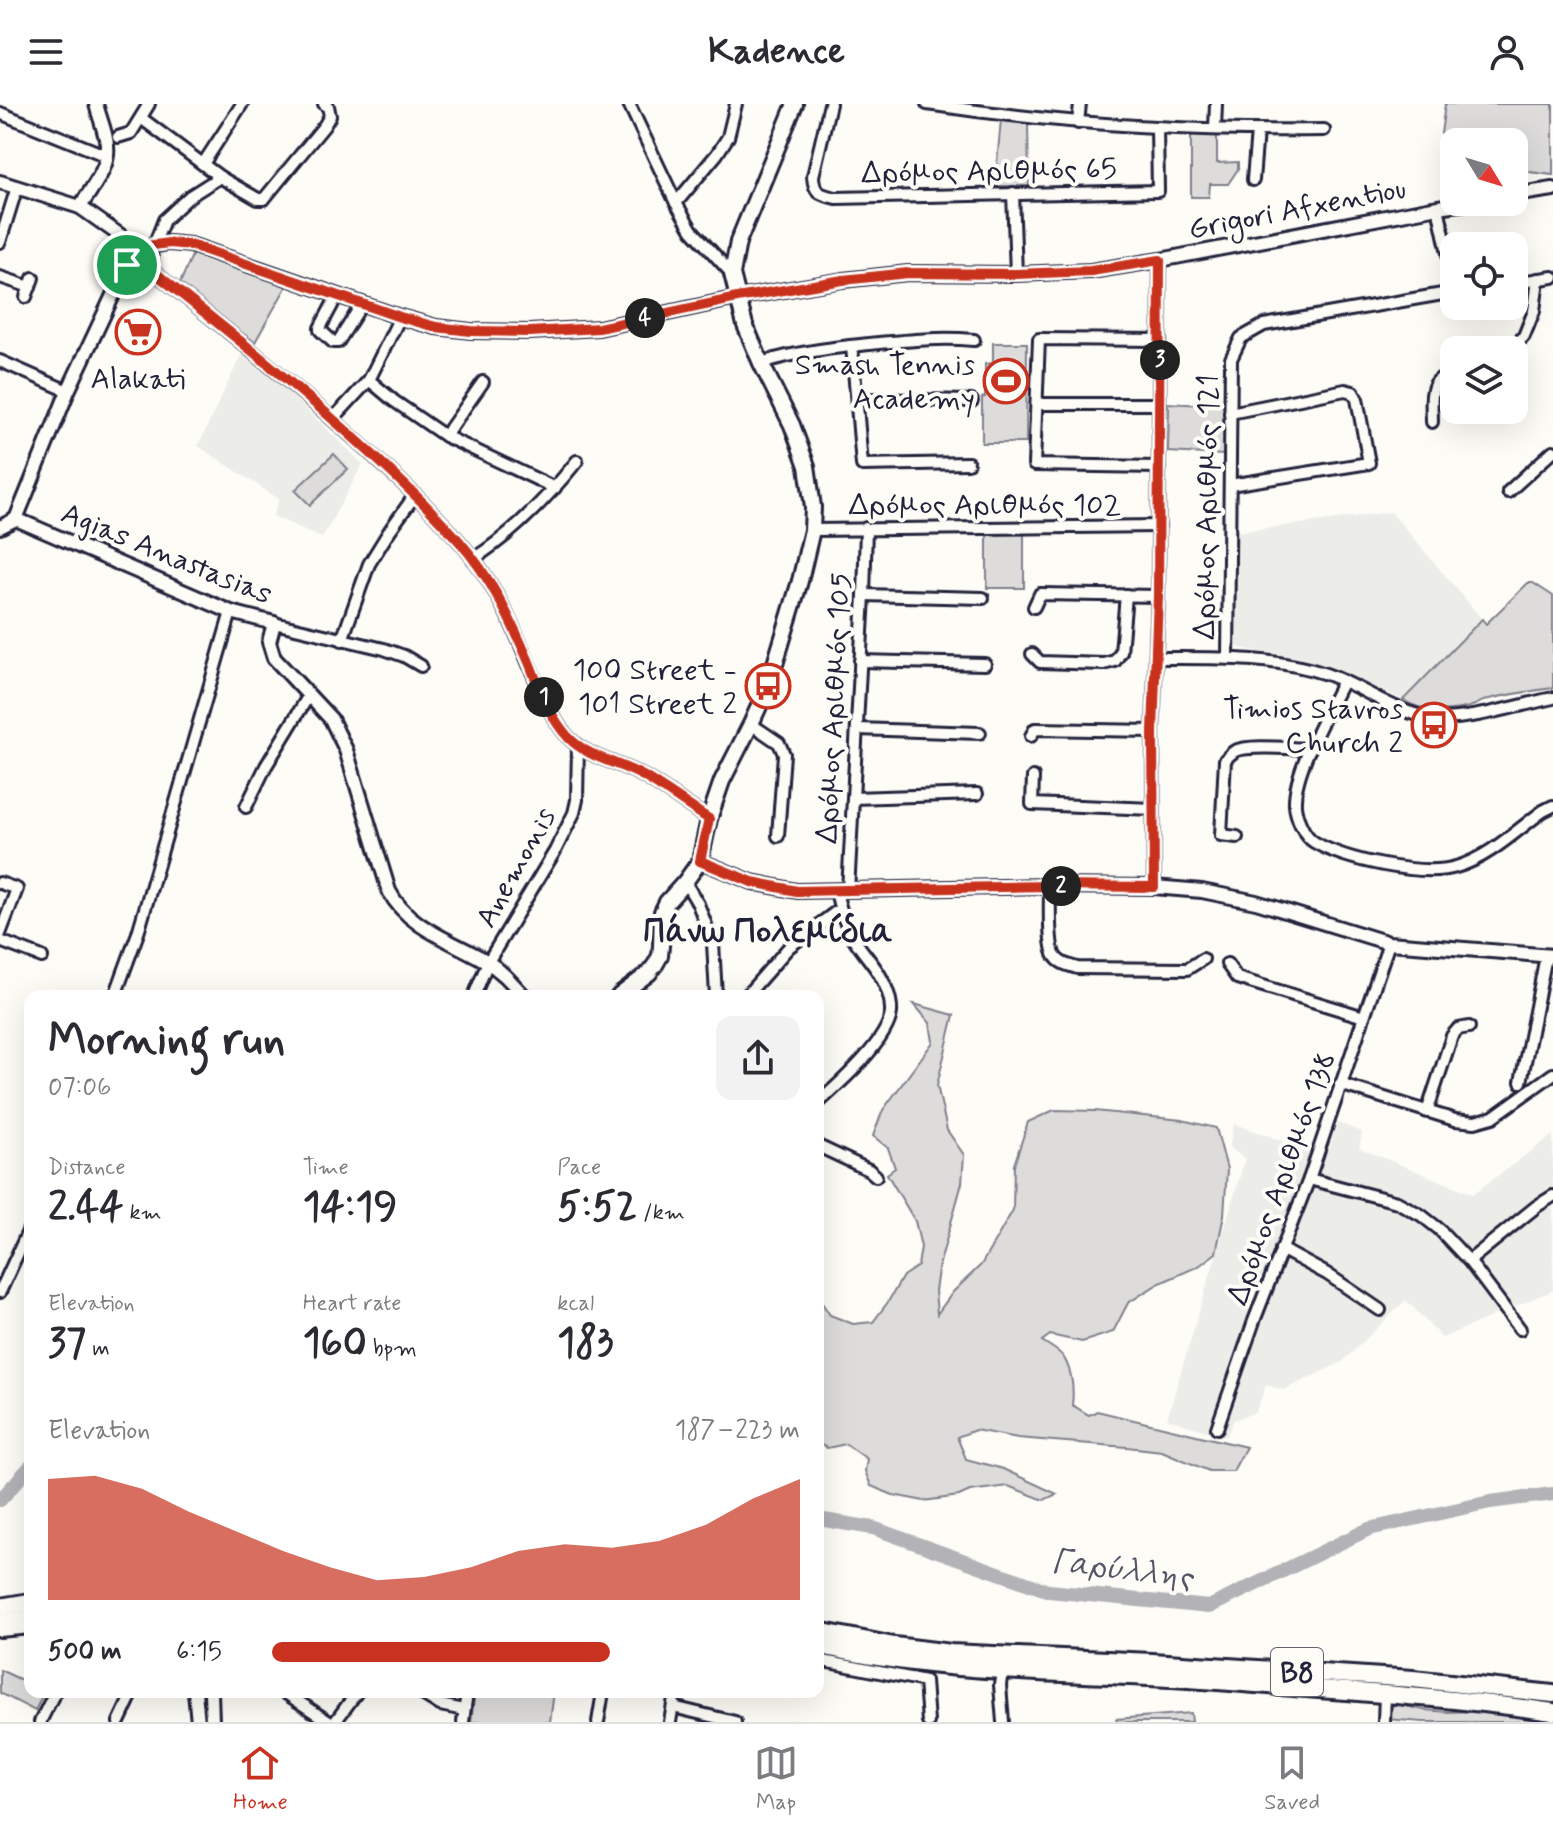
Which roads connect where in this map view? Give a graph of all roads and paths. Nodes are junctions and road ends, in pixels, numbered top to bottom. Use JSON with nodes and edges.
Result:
{"nodes":[{"id":1,"x":96,"y":104,"type":"edge"},
{"id":2,"x":149,"y":104,"type":"edge"},
{"id":3,"x":242,"y":104,"type":"edge"},
{"id":4,"x":324,"y":104,"type":"edge"},
{"id":5,"x":629,"y":104,"type":"edge"},
{"id":6,"x":736,"y":104,"type":"edge"},
{"id":7,"x":795,"y":104,"type":"edge"},
{"id":8,"x":830,"y":104,"type":"edge"},
{"id":9,"x":927,"y":104,"type":"edge"},
{"id":10,"x":1080,"y":104,"type":"edge"},
{"id":11,"x":1216,"y":104,"type":"edge"},
{"id":12,"x":0,"y":113,"type":"edge"},
{"id":13,"x":141,"y":118,"type":"junction"},
{"id":14,"x":1078,"y":123,"type":"junction"},
{"id":15,"x":1157,"y":127,"type":"junction"},
{"id":16,"x":1215,"y":129,"type":"junction"},
{"id":17,"x":1324,"y":130,"type":"dead end"},
{"id":18,"x":1257,"y":131,"type":"junction"},
{"id":19,"x":118,"y":137,"type":"dead end"},
{"id":20,"x":107,"y":156,"type":"junction"},
{"id":21,"x":203,"y":164,"type":"junction"},
{"id":22,"x":220,"y":177,"type":"junction"},
{"id":23,"x":1253,"y":180,"type":"dead end"},
{"id":24,"x":0,"y":182,"type":"edge"},
{"id":25,"x":17,"y":187,"type":"junction"},
{"id":26,"x":1553,"y":189,"type":"edge"},
{"id":27,"x":1013,"y":193,"type":"junction"},
{"id":28,"x":1528,"y":193,"type":"edge"},
{"id":29,"x":676,"y":203,"type":"junction"},
{"id":30,"x":80,"y":207,"type":"junction"},
{"id":31,"x":1438,"y":207,"type":"joint"},
{"id":32,"x":1443,"y":232,"type":"edge"},
{"id":33,"x":0,"y":240,"type":"edge"},
{"id":34,"x":148,"y":255,"type":"junction"},
{"id":35,"x":1160,"y":260,"type":"junction"},
{"id":36,"x":126,"y":261,"type":"junction"},
{"id":37,"x":732,"y":274,"type":"junction"},
{"id":38,"x":1016,"y":274,"type":"junction"},
{"id":39,"x":0,"y":277,"type":"edge"},
{"id":40,"x":1553,"y":277,"type":"edge"},
{"id":41,"x":1538,"y":279,"type":"junction"},
{"id":42,"x":1528,"y":281,"type":"edge"},
{"id":43,"x":30,"y":287,"type":"dead end"},
{"id":44,"x":114,"y":293,"type":"junction"},
{"id":45,"x":1440,"y":294,"type":"edge"},
{"id":46,"x":337,"y":296,"type":"junction"},
{"id":47,"x":737,"y":298,"type":"junction"},
{"id":48,"x":362,"y":304,"type":"junction"},
{"id":49,"x":400,"y":317,"type":"junction"},
{"id":50,"x":1524,"y":336,"type":"edge"},
{"id":51,"x":974,"y":340,"type":"dead end"},
{"id":52,"x":1160,"y":340,"type":"junction"},
{"id":53,"x":852,"y":346,"type":"junction"},
{"id":54,"x":761,"y":363,"type":"junction"},
{"id":55,"x":1,"y":365,"type":"edge"},
{"id":56,"x":1440,"y":379,"type":"edge"},
{"id":57,"x":369,"y":380,"type":"junction"},
{"id":58,"x":483,"y":382,"type":"dead end"},
{"id":59,"x":68,"y":391,"type":"junction"},
{"id":60,"x":857,"y":399,"type":"junction"},
{"id":61,"x":972,"y":401,"type":"dead end"},
{"id":62,"x":1037,"y":404,"type":"junction"},
{"id":63,"x":1159,"y":404,"type":"junction"},
{"id":64,"x":1230,"y":413,"type":"junction"},
{"id":65,"x":333,"y":419,"type":"junction"},
{"id":66,"x":1432,"y":422,"type":"dead end"},
{"id":67,"x":445,"y":436,"type":"junction"},
{"id":68,"x":1553,"y":451,"type":"edge"},
{"id":69,"x":577,"y":461,"type":"dead end"},
{"id":70,"x":968,"y":463,"type":"dead end"},
{"id":71,"x":1159,"y":467,"type":"junction"},
{"id":72,"x":1230,"y":485,"type":"junction"},
{"id":73,"x":555,"y":488,"type":"junction"},
{"id":74,"x":1508,"y":492,"type":"dead end"},
{"id":75,"x":415,"y":495,"type":"junction"},
{"id":76,"x":16,"y":519,"type":"junction"},
{"id":77,"x":1159,"y":526,"type":"junction"},
{"id":78,"x":0,"y":528,"type":"edge"},
{"id":79,"x":866,"y":528,"type":"junction"},
{"id":80,"x":812,"y":530,"type":"junction"},
{"id":81,"x":473,"y":559,"type":"junction"},
{"id":82,"x":864,"y":595,"type":"junction"},
{"id":83,"x":1126,"y":595,"type":"junction"},
{"id":84,"x":1158,"y":596,"type":"junction"},
{"id":85,"x":983,"y":598,"type":"dead end"},
{"id":86,"x":1034,"y":607,"type":"dead end"},
{"id":87,"x":231,"y":612,"type":"junction"},
{"id":88,"x":274,"y":623,"type":"junction"},
{"id":89,"x":342,"y":640,"type":"junction"},
{"id":90,"x":1032,"y":654,"type":"dead end"},
{"id":91,"x":1156,"y":658,"type":"junction"},
{"id":92,"x":1228,"y":658,"type":"junction"},
{"id":93,"x":860,"y":661,"type":"junction"},
{"id":94,"x":985,"y":664,"type":"dead end"},
{"id":95,"x":421,"y":666,"type":"dead end"},
{"id":96,"x":1343,"y":681,"type":"junction"},
{"id":97,"x":309,"y":695,"type":"junction"},
{"id":98,"x":1553,"y":698,"type":"edge"},
{"id":99,"x":751,"y":724,"type":"junction"},
{"id":100,"x":857,"y":729,"type":"junction"},
{"id":101,"x":1153,"y":731,"type":"junction"},
{"id":102,"x":980,"y":733,"type":"dead end"},
{"id":103,"x":1031,"y":736,"type":"dead end"},
{"id":104,"x":578,"y":745,"type":"junction"},
{"id":105,"x":1310,"y":749,"type":"junction"},
{"id":106,"x":1033,"y":777,"type":"dead end"},
{"id":107,"x":977,"y":794,"type":"dead end"},
{"id":108,"x":853,"y":798,"type":"junction"},
{"id":109,"x":1553,"y":806,"type":"edge"},
{"id":110,"x":246,"y":807,"type":"dead end"},
{"id":111,"x":1153,"y":809,"type":"junction"},
{"id":112,"x":709,"y":819,"type":"junction"},
{"id":113,"x":778,"y":836,"type":"dead end"},
{"id":114,"x":1237,"y":837,"type":"dead end"},
{"id":115,"x":700,"y":861,"type":"junction"},
{"id":116,"x":685,"y":882,"type":"junction"},
{"id":117,"x":0,"y":883,"type":"edge"},
{"id":118,"x":1050,"y":886,"type":"junction"},
{"id":119,"x":1154,"y":887,"type":"junction"},
{"id":120,"x":842,"y":891,"type":"junction"},
{"id":121,"x":840,"y":909,"type":"junction"},
{"id":122,"x":0,"y":934,"type":"edge"},
{"id":123,"x":0,"y":941,"type":"edge"},
{"id":124,"x":1389,"y":943,"type":"junction"},
{"id":125,"x":1550,"y":956,"type":"edge"},
{"id":126,"x":42,"y":957,"type":"dead end"},
{"id":127,"x":1203,"y":959,"type":"dead end"},
{"id":128,"x":488,"y":962,"type":"junction"},
{"id":129,"x":1227,"y":964,"type":"dead end"},
{"id":130,"x":117,"y":990,"type":"edge"},
{"id":131,"x":476,"y":990,"type":"edge"},
{"id":132,"x":519,"y":990,"type":"edge"},
{"id":133,"x":627,"y":990,"type":"edge"},
{"id":134,"x":716,"y":990,"type":"edge"},
{"id":135,"x":751,"y":990,"type":"edge"},
{"id":136,"x":1364,"y":1017,"type":"junction"},
{"id":137,"x":1469,"y":1027,"type":"dead end"},
{"id":138,"x":1553,"y":1074,"type":"edge"},
{"id":139,"x":1521,"y":1082,"type":"dead end"},
{"id":140,"x":1340,"y":1084,"type":"junction"},
{"id":141,"x":824,"y":1097,"type":"edge"},
{"id":142,"x":1427,"y":1112,"type":"junction"},
{"id":143,"x":824,"y":1149,"type":"edge"},
{"id":144,"x":876,"y":1176,"type":"dead end"},
{"id":145,"x":1309,"y":1179,"type":"junction"},
{"id":146,"x":1553,"y":1196,"type":"edge"},
{"id":147,"x":24,"y":1240,"type":"edge"},
{"id":148,"x":1281,"y":1249,"type":"junction"},
{"id":149,"x":1469,"y":1261,"type":"junction"},
{"id":150,"x":0,"y":1292,"type":"edge"},
{"id":151,"x":1380,"y":1310,"type":"dead end"},
{"id":152,"x":1520,"y":1329,"type":"dead end"},
{"id":153,"x":1217,"y":1428,"type":"dead end"},
{"id":154,"x":24,"y":1603,"type":"edge"},
{"id":155,"x":0,"y":1607,"type":"edge"},
{"id":156,"x":24,"y":1619,"type":"edge"},
{"id":157,"x":0,"y":1623,"type":"edge"},
{"id":158,"x":24,"y":1629,"type":"edge"},
{"id":159,"x":0,"y":1631,"type":"edge"},
{"id":160,"x":824,"y":1636,"type":"edge"},
{"id":161,"x":824,"y":1637,"type":"edge"},
{"id":162,"x":824,"y":1661,"type":"edge"},
{"id":163,"x":1002,"y":1671,"type":"junction"},
{"id":164,"x":1385,"y":1694,"type":"junction"},
{"id":165,"x":1553,"y":1694,"type":"edge"},
{"id":166,"x":52,"y":1698,"type":"edge"},
{"id":167,"x":130,"y":1698,"type":"edge"},
{"id":168,"x":196,"y":1698,"type":"edge"},
{"id":169,"x":211,"y":1698,"type":"edge"},
{"id":170,"x":294,"y":1698,"type":"edge"},
{"id":171,"x":352,"y":1698,"type":"edge"},
{"id":172,"x":429,"y":1698,"type":"edge"},
{"id":173,"x":602,"y":1698,"type":"edge"},
{"id":174,"x":674,"y":1698,"type":"edge"},
{"id":175,"x":673,"y":1707,"type":"junction"},
{"id":176,"x":1553,"y":1712,"type":"edge"},
{"id":177,"x":463,"y":1716,"type":"edge"},
{"id":178,"x":40,"y":1722,"type":"edge"},
{"id":179,"x":119,"y":1722,"type":"edge"},
{"id":180,"x":198,"y":1722,"type":"edge"},
{"id":181,"x":212,"y":1722,"type":"edge"},
{"id":182,"x":332,"y":1722,"type":"edge"},
{"id":183,"x":598,"y":1722,"type":"edge"},
{"id":184,"x":670,"y":1722,"type":"edge"},
{"id":185,"x":735,"y":1722,"type":"edge"},
{"id":186,"x":928,"y":1722,"type":"edge"},
{"id":187,"x":1003,"y":1722,"type":"edge"},
{"id":188,"x":1384,"y":1722,"type":"edge"}],
"edges":[{"from":1,"to":20,"type":"street"},
{"from":2,"to":13,"type":"street"},
{"from":3,"to":21,"type":"street"},
{"from":4,"to":22,"type":"street"},
{"from":5,"to":29,"type":"street"},
{"from":6,"to":29,"type":"street"},
{"from":7,"to":37,"type":"main road"},
{"from":8,"to":27,"type":"street","name":"Δρόμος Αριθμός 65"},
{"from":9,"to":14,"type":"street"},
{"from":10,"to":14,"type":"street"},
{"from":11,"to":16,"type":"street"},
{"from":12,"to":20,"type":"street"},
{"from":13,"to":19,"type":"street"},
{"from":13,"to":21,"type":"street"},
{"from":14,"to":15,"type":"street"},
{"from":15,"to":16,"type":"street"},
{"from":15,"to":27,"type":"street","name":"Δρόμος Αριθμός 65"},
{"from":16,"to":18,"type":"street"},
{"from":17,"to":18,"type":"street"},
{"from":18,"to":23,"type":"street"},
{"from":20,"to":30,"type":"street"},
{"from":21,"to":22,"type":"street"},
{"from":22,"to":34,"type":"street"},
{"from":24,"to":25,"type":"street"},
{"from":25,"to":30,"type":"street"},
{"from":25,"to":33,"type":"street"},
{"from":26,"to":28,"type":"street"},
{"from":27,"to":38,"type":"street"},
{"from":29,"to":37,"type":"street"},
{"from":30,"to":34,"type":"street"},
{"from":31,"to":32,"type":"street","name":"Grigori Afxentiou"},
{"from":31,"to":35,"type":"street","name":"Grigori Afxentiou"},
{"from":34,"to":36,"type":"street"},
{"from":34,"to":36,"type":"street"},
{"from":34,"to":44,"type":"street"},
{"from":34,"to":46,"type":"street","name":"Grigori Afxentiou"},
{"from":34,"to":65,"type":"street"},
{"from":35,"to":38,"type":"street","name":"Grigori Afxentiou"},
{"from":35,"to":52,"type":"street"},
{"from":36,"to":44,"type":"street"},
{"from":37,"to":47,"type":"main road"},
{"from":38,"to":47,"type":"street","name":"Grigori Afxentiou"},
{"from":39,"to":43,"type":"street"},
{"from":40,"to":41,"type":"street"},
{"from":41,"to":42,"type":"street"},
{"from":41,"to":50,"type":"street"},
{"from":44,"to":59,"type":"street"},
{"from":45,"to":64,"type":"street","name":"Δρόμος Αριθμός 121"},
{"from":46,"to":48,"type":"street","name":"Grigori Afxentiou"},
{"from":46,"to":48,"type":"street"},
{"from":47,"to":49,"type":"street","name":"Grigori Afxentiou"},
{"from":47,"to":54,"type":"main road"},
{"from":48,"to":49,"type":"street","name":"Grigori Afxentiou"},
{"from":49,"to":57,"type":"street"},
{"from":51,"to":53,"type":"street"},
{"from":52,"to":62,"type":"street"},
{"from":52,"to":63,"type":"street"},
{"from":53,"to":54,"type":"street"},
{"from":53,"to":60,"type":"street"},
{"from":54,"to":80,"type":"main road"},
{"from":55,"to":59,"type":"street"},
{"from":56,"to":66,"type":"street"},
{"from":57,"to":65,"type":"street"},
{"from":57,"to":67,"type":"street"},
{"from":58,"to":67,"type":"street"},
{"from":59,"to":76,"type":"street"},
{"from":60,"to":61,"type":"street"},
{"from":60,"to":70,"type":"street"},
{"from":62,"to":63,"type":"street"},
{"from":62,"to":71,"type":"street"},
{"from":63,"to":71,"type":"street"},
{"from":64,"to":72,"type":"street","name":"Δρόμος Αριθμός 121"},
{"from":64,"to":72,"type":"street"},
{"from":65,"to":75,"type":"street"},
{"from":67,"to":73,"type":"street"},
{"from":68,"to":74,"type":"street"},
{"from":69,"to":73,"type":"street"},
{"from":71,"to":77,"type":"street"},
{"from":72,"to":92,"type":"street","name":"Δρόμος Αριθμός 121"},
{"from":73,"to":81,"type":"street"},
{"from":75,"to":81,"type":"street"},
{"from":75,"to":89,"type":"street"},
{"from":76,"to":78,"type":"street"},
{"from":76,"to":87,"type":"street","name":"Agias Anastasias"},
{"from":77,"to":79,"type":"street","name":"Δρόμος Αριθμός 102"},
{"from":77,"to":84,"type":"street"},
{"from":79,"to":80,"type":"street","name":"Δρόμος Αριθμός 102"},
{"from":79,"to":82,"type":"street","name":"Δρόμος Αριθμός 105"},
{"from":80,"to":99,"type":"main road"},
{"from":81,"to":104,"type":"street"},
{"from":82,"to":85,"type":"street"},
{"from":82,"to":93,"type":"street","name":"Δρόμος Αριθμός 105"},
{"from":83,"to":84,"type":"street"},
{"from":83,"to":86,"type":"street"},
{"from":83,"to":90,"type":"street"},
{"from":84,"to":91,"type":"street"},
{"from":87,"to":88,"type":"street","name":"Agias Anastasias"},
{"from":87,"to":130,"type":"street"},
{"from":88,"to":89,"type":"street"},
{"from":88,"to":97,"type":"street","name":"Agias Anastasias"},
{"from":89,"to":95,"type":"street"},
{"from":91,"to":92,"type":"street"},
{"from":91,"to":101,"type":"street"},
{"from":92,"to":96,"type":"street"},
{"from":93,"to":94,"type":"street"},
{"from":93,"to":100,"type":"street","name":"Δρόμος Αριθμός 105"},
{"from":96,"to":98,"type":"street"},
{"from":96,"to":105,"type":"street"},
{"from":97,"to":110,"type":"street"},
{"from":97,"to":128,"type":"street","name":"Agias Anastasias"},
{"from":99,"to":112,"type":"main road"},
{"from":99,"to":113,"type":"street"},
{"from":100,"to":102,"type":"street"},
{"from":100,"to":108,"type":"street","name":"Δρόμος Αριθμός 105"},
{"from":101,"to":103,"type":"street"},
{"from":101,"to":111,"type":"street"},
{"from":104,"to":112,"type":"street"},
{"from":104,"to":128,"type":"street","name":"Anemonis"},
{"from":105,"to":109,"type":"street"},
{"from":105,"to":114,"type":"street"},
{"from":106,"to":111,"type":"street"},
{"from":107,"to":108,"type":"street"},
{"from":108,"to":120,"type":"street","name":"Δρόμος Αριθμός 105"},
{"from":111,"to":119,"type":"street"},
{"from":112,"to":115,"type":"main road"},
{"from":115,"to":116,"type":"main road"},
{"from":115,"to":120,"type":"street"},
{"from":116,"to":133,"type":"main road"},
{"from":116,"to":134,"type":"street"},
{"from":117,"to":122,"type":"street"},
{"from":118,"to":119,"type":"street"},
{"from":118,"to":120,"type":"street"},
{"from":118,"to":127,"type":"street"},
{"from":119,"to":124,"type":"street"},
{"from":120,"to":121,"type":"street","name":"Δρόμος Αριθμός 105"},
{"from":121,"to":135,"type":"street"},
{"from":121,"to":141,"type":"street","name":"Δρόμος Αριθμός 105"},
{"from":123,"to":126,"type":"street"},
{"from":124,"to":125,"type":"street"},
{"from":124,"to":136,"type":"street","name":"Δρόμος Αριθμός 138"},
{"from":125,"to":139,"type":"street"},
{"from":128,"to":131,"type":"street","name":"Anemonis"},
{"from":128,"to":132,"type":"street","name":"Agias Anastasias"},
{"from":129,"to":136,"type":"street"},
{"from":136,"to":140,"type":"street","name":"Δρόμος Αριθμός 138"},
{"from":137,"to":142,"type":"street"},
{"from":138,"to":142,"type":"street"},
{"from":140,"to":142,"type":"street"},
{"from":140,"to":145,"type":"street","name":"Δρόμος Αριθμός 138"},
{"from":143,"to":144,"type":"street"},
{"from":145,"to":148,"type":"street","name":"Δρόμος Αριθμός 138"},
{"from":145,"to":149,"type":"street"},
{"from":146,"to":149,"type":"street"},
{"from":147,"to":150,"type":"street"},
{"from":148,"to":151,"type":"street"},
{"from":148,"to":153,"type":"street","name":"Δρόμος Αριθμός 138"},
{"from":149,"to":152,"type":"street"},
{"from":154,"to":155,"type":"main road"},
{"from":156,"to":157,"type":"main road"},
{"from":158,"to":159,"type":"street"},
{"from":160,"to":165,"type":"main road","number":"B8"},
{"from":161,"to":163,"type":"main road","number":"B8"},
{"from":162,"to":186,"type":"street"},
{"from":163,"to":164,"type":"main road","number":"B8"},
{"from":163,"to":187,"type":"street"},
{"from":164,"to":176,"type":"main road","number":"B8"},
{"from":164,"to":188,"type":"street"},
{"from":166,"to":178,"type":"street"},
{"from":167,"to":179,"type":"street"},
{"from":168,"to":180,"type":"street"},
{"from":169,"to":181,"type":"street"},
{"from":170,"to":182,"type":"street"},
{"from":171,"to":182,"type":"street"},
{"from":172,"to":177,"type":"street"},
{"from":173,"to":183,"type":"street"},
{"from":174,"to":175,"type":"street"},
{"from":175,"to":184,"type":"street"},
{"from":175,"to":185,"type":"street"}]}
